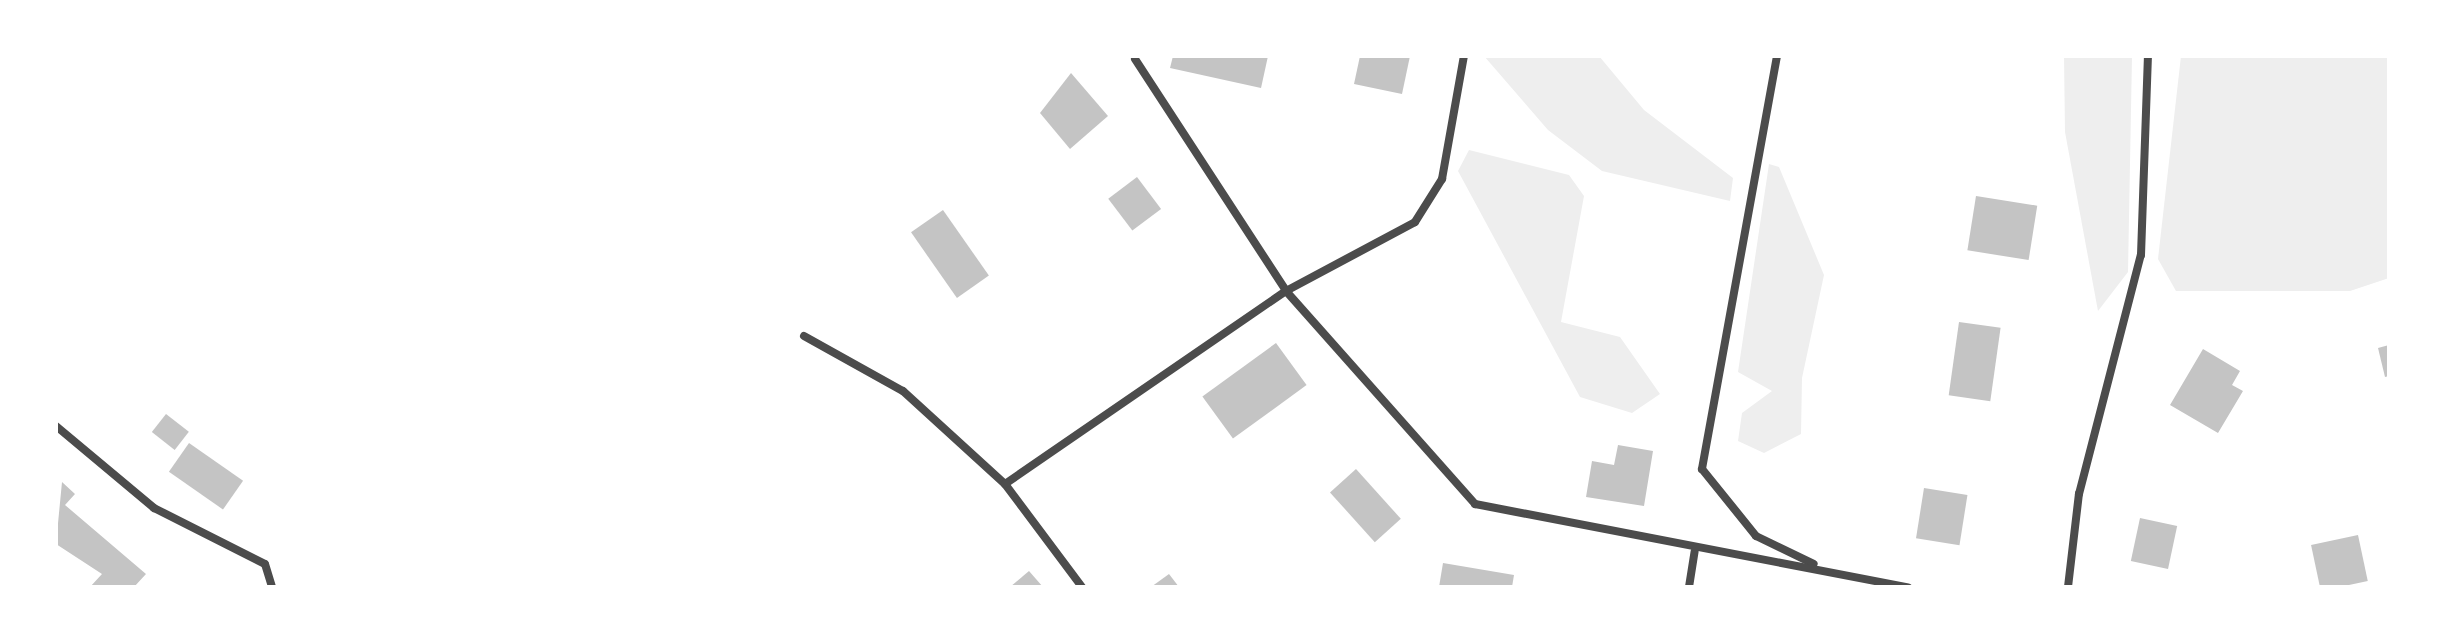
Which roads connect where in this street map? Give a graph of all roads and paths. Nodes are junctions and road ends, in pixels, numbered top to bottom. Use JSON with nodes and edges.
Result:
{"nodes":[{"id":1,"x":1464,"y":56,"type":"edge"},
{"id":2,"x":1777,"y":56,"type":"edge"},
{"id":3,"x":2148,"y":56,"type":"edge"},
{"id":4,"x":1135,"y":59,"type":"dead end"},
{"id":5,"x":1286,"y":291,"type":"junction"},
{"id":6,"x":804,"y":336,"type":"dead end"},
{"id":7,"x":56,"y":426,"type":"edge"},
{"id":8,"x":1005,"y":484,"type":"junction"},
{"id":9,"x":1695,"y":551,"type":"junction"},
{"id":10,"x":1821,"y":568,"type":"junction"},
{"id":11,"x":272,"y":587,"type":"edge"},
{"id":12,"x":1082,"y":587,"type":"edge"},
{"id":13,"x":1689,"y":587,"type":"edge"},
{"id":14,"x":1908,"y":587,"type":"edge"},
{"id":15,"x":2068,"y":587,"type":"edge"}],
"edges":[{"from":1,"to":5,"type":"street"},
{"from":2,"to":10,"type":"street"},
{"from":3,"to":15,"type":"street"},
{"from":4,"to":5,"type":"street"},
{"from":5,"to":8,"type":"street"},
{"from":5,"to":9,"type":"street"},
{"from":6,"to":8,"type":"street"},
{"from":7,"to":11,"type":"street"},
{"from":8,"to":12,"type":"street"},
{"from":9,"to":10,"type":"street"},
{"from":9,"to":13,"type":"street"},
{"from":10,"to":14,"type":"street"}]}
